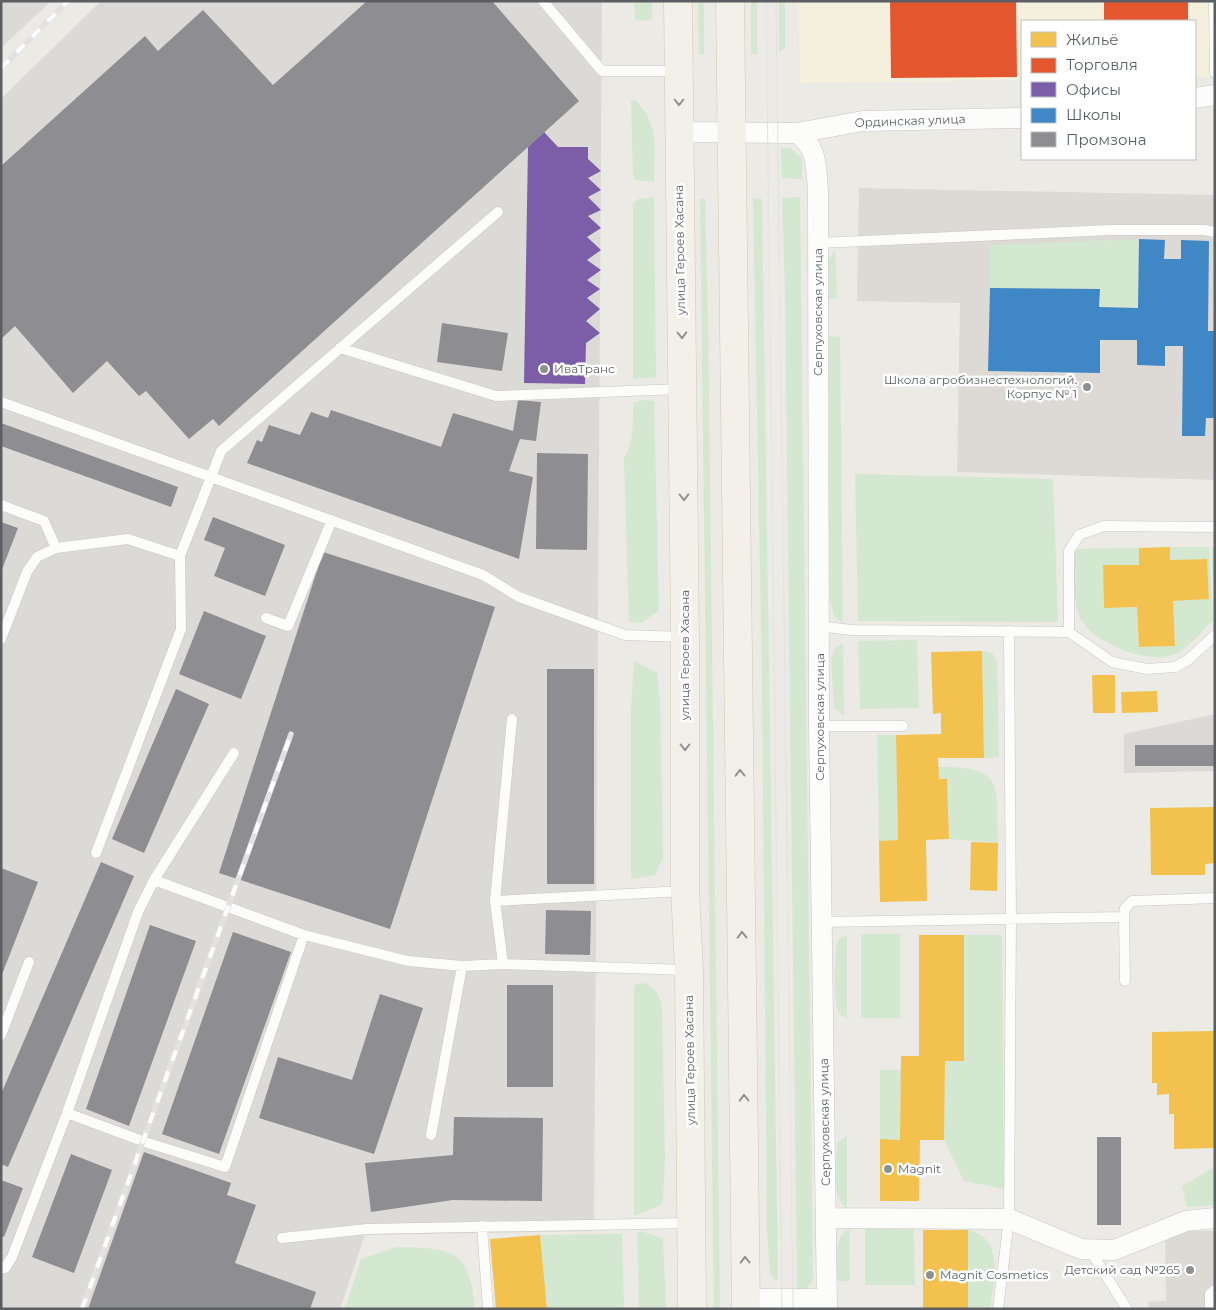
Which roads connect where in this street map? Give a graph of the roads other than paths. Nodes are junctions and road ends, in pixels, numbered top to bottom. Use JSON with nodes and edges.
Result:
{"nodes":[{"id":1,"x":543,"y":1,"type":"edge"},
{"id":2,"x":678,"y":1,"type":"edge"},
{"id":3,"x":730,"y":1,"type":"edge"},
{"id":4,"x":1214,"y":1,"type":"edge"},
{"id":5,"x":679,"y":71,"type":"junction"},
{"id":6,"x":1215,"y":74,"type":"edge"},
{"id":7,"x":1215,"y":95,"type":"edge"},
{"id":8,"x":1196,"y":98,"type":"edge"},
{"id":9,"x":1021,"y":118,"type":"edge"},
{"id":10,"x":679,"y":132,"type":"junction"},
{"id":11,"x":731,"y":132,"type":"junction"},
{"id":12,"x":797,"y":133,"type":"junction"},
{"id":13,"x":498,"y":212,"type":"dead end"},
{"id":14,"x":1215,"y":232,"type":"edge"},
{"id":15,"x":818,"y":243,"type":"junction"},
{"id":16,"x":340,"y":348,"type":"junction"},
{"id":17,"x":683,"y":389,"type":"junction"},
{"id":18,"x":1,"y":402,"type":"edge"},
{"id":19,"x":211,"y":477,"type":"junction"},
{"id":20,"x":1,"y":505,"type":"edge"},
{"id":21,"x":332,"y":520,"type":"junction"},
{"id":22,"x":1215,"y":527,"type":"edge"},
{"id":23,"x":56,"y":548,"type":"junction"},
{"id":24,"x":180,"y":556,"type":"junction"},
{"id":25,"x":266,"y":618,"type":"dead end"},
{"id":26,"x":4,"y":624,"type":"edge"},
{"id":27,"x":819,"y":626,"type":"junction"},
{"id":28,"x":1009,"y":631,"type":"junction"},
{"id":29,"x":1069,"y":632,"type":"junction"},
{"id":30,"x":1215,"y":635,"type":"edge"},
{"id":31,"x":685,"y":637,"type":"junction"},
{"id":32,"x":1,"y":639,"type":"edge"},
{"id":33,"x":512,"y":719,"type":"dead end"},
{"id":34,"x":819,"y":726,"type":"junction"},
{"id":35,"x":903,"y":726,"type":"dead end"},
{"id":36,"x":234,"y":753,"type":"dead end"},
{"id":37,"x":96,"y":853,"type":"dead end"},
{"id":38,"x":154,"y":880,"type":"junction"},
{"id":39,"x":685,"y":890,"type":"junction"},
{"id":40,"x":1215,"y":898,"type":"edge"},
{"id":41,"x":495,"y":901,"type":"junction"},
{"id":42,"x":1124,"y":917,"type":"junction"},
{"id":43,"x":1011,"y":919,"type":"junction"},
{"id":44,"x":822,"y":922,"type":"junction"},
{"id":45,"x":304,"y":935,"type":"junction"},
{"id":46,"x":29,"y":962,"type":"dead end"},
{"id":47,"x":503,"y":964,"type":"junction"},
{"id":48,"x":462,"y":966,"type":"junction"},
{"id":49,"x":689,"y":970,"type":"junction"},
{"id":50,"x":1125,"y":981,"type":"dead end"},
{"id":51,"x":1,"y":1035,"type":"edge"},
{"id":52,"x":67,"y":1113,"type":"junction"},
{"id":53,"x":432,"y":1135,"type":"dead end"},
{"id":54,"x":826,"y":1218,"type":"junction"},
{"id":55,"x":1215,"y":1218,"type":"edge"},
{"id":56,"x":1009,"y":1219,"type":"junction"},
{"id":57,"x":691,"y":1223,"type":"junction"},
{"id":58,"x":482,"y":1226,"type":"junction"},
{"id":59,"x":282,"y":1238,"type":"dead end"},
{"id":60,"x":1090,"y":1250,"type":"junction"},
{"id":61,"x":1,"y":1269,"type":"edge"},
{"id":62,"x":1215,"y":1290,"type":"edge"},
{"id":63,"x":746,"y":1304,"type":"edge"},
{"id":64,"x":827,"y":1304,"type":"edge"},
{"id":65,"x":488,"y":1309,"type":"edge"},
{"id":66,"x":692,"y":1309,"type":"edge"},
{"id":67,"x":998,"y":1309,"type":"edge"},
{"id":68,"x":1127,"y":1309,"type":"edge"},
{"id":69,"x":1210,"y":1309,"type":"edge"}],
"edges":[{"from":1,"to":5,"type":"lane"},
{"from":2,"to":5,"type":"main road","name":"улица Героев Хасана"},
{"from":3,"to":11,"type":"main road"},
{"from":4,"to":6,"type":"lane"},
{"from":5,"to":10,"type":"main road","name":"улица Героев Хасана","one_way":true},
{"from":7,"to":8,"type":"street"},
{"from":9,"to":12,"type":"street","name":"Ординская улица"},
{"from":10,"to":11,"type":"street","name":"Ординская улица"},
{"from":10,"to":17,"type":"main road","name":"улица Героев Хасана","one_way":true},
{"from":11,"to":12,"type":"street","name":"Ординская улица"},
{"from":63,"to":11,"type":"main road","one_way":true},
{"from":12,"to":15,"type":"street","name":"Серпуховская улица"},
{"from":13,"to":16,"type":"lane"},
{"from":14,"to":15,"type":"lane"},
{"from":15,"to":27,"type":"street","name":"Серпуховская улица"},
{"from":16,"to":17,"type":"lane"},
{"from":16,"to":19,"type":"lane"},
{"from":17,"to":31,"type":"main road","name":"улица Героев Хасана","one_way":true},
{"from":18,"to":19,"type":"lane"},
{"from":19,"to":21,"type":"lane"},
{"from":19,"to":24,"type":"lane"},
{"from":20,"to":23,"type":"lane"},
{"from":21,"to":25,"type":"lane"},
{"from":21,"to":31,"type":"lane"},
{"from":22,"to":29,"type":"lane"},
{"from":23,"to":24,"type":"lane"},
{"from":23,"to":26,"type":"lane"},
{"from":24,"to":37,"type":"lane"},
{"from":26,"to":32,"type":"lane"},
{"from":27,"to":28,"type":"lane"},
{"from":27,"to":34,"type":"street","name":"Серпуховская улица"},
{"from":28,"to":29,"type":"lane"},
{"from":28,"to":43,"type":"lane"},
{"from":29,"to":30,"type":"lane"},
{"from":31,"to":39,"type":"main road","name":"улица Героев Хасана","one_way":true},
{"from":33,"to":41,"type":"lane"},
{"from":34,"to":35,"type":"lane"},
{"from":34,"to":44,"type":"street","name":"Серпуховская улица"},
{"from":36,"to":38,"type":"lane"},
{"from":38,"to":45,"type":"lane"},
{"from":38,"to":52,"type":"lane"},
{"from":39,"to":41,"type":"lane"},
{"from":39,"to":49,"type":"main road","name":"улица Героев Хасана"},
{"from":40,"to":42,"type":"lane"},
{"from":41,"to":47,"type":"lane"},
{"from":42,"to":43,"type":"lane"},
{"from":42,"to":50,"type":"lane"},
{"from":43,"to":44,"type":"lane"},
{"from":43,"to":56,"type":"lane"},
{"from":44,"to":54,"type":"street","name":"Серпуховская улица"},
{"from":45,"to":48,"type":"lane"},
{"from":45,"to":52,"type":"lane"},
{"from":46,"to":51,"type":"lane"},
{"from":47,"to":48,"type":"lane"},
{"from":47,"to":49,"type":"lane"},
{"from":48,"to":53,"type":"lane"},
{"from":49,"to":57,"type":"main road","name":"улица Героев Хасана"},
{"from":52,"to":61,"type":"lane"},
{"from":54,"to":56,"type":"street"},
{"from":54,"to":64,"type":"street","name":"Серпуховская улица"},
{"from":55,"to":60,"type":"street"},
{"from":56,"to":60,"type":"street"},
{"from":56,"to":67,"type":"lane"},
{"from":57,"to":58,"type":"lane"},
{"from":57,"to":66,"type":"main road","name":"улица Героев Хасана"},
{"from":58,"to":59,"type":"lane"},
{"from":58,"to":65,"type":"lane"},
{"from":60,"to":68,"type":"lane"},
{"from":62,"to":69,"type":"lane"},
{"from":63,"to":64,"type":"street"}]}
